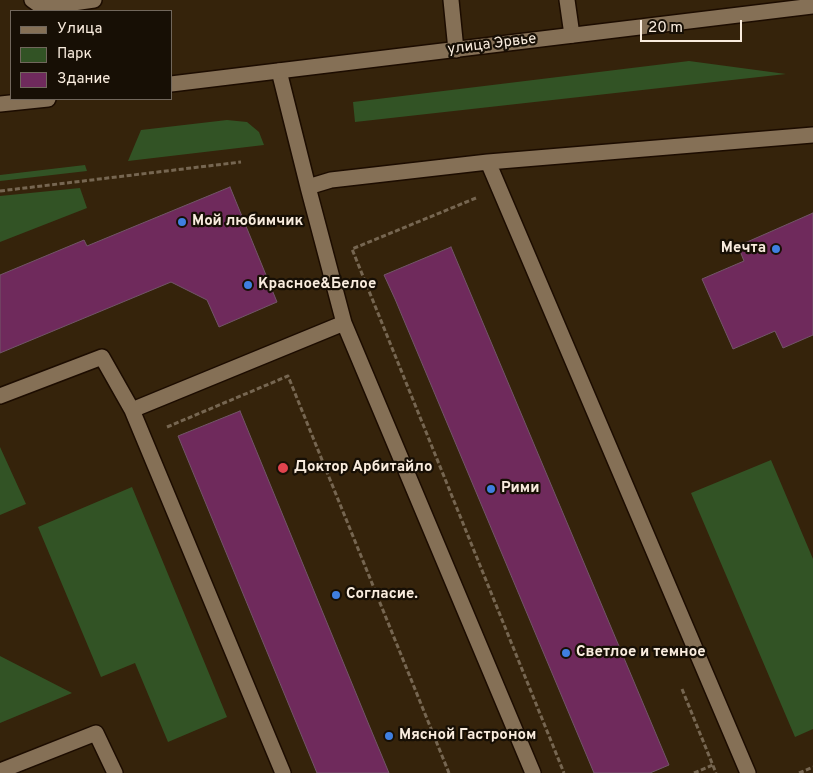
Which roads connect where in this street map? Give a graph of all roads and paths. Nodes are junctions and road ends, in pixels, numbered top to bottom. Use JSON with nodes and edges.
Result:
{"nodes":[{"id":1,"x":32,"y":0,"type":"edge"},
{"id":2,"x":94,"y":0,"type":"edge"},
{"id":3,"x":451,"y":0,"type":"edge"},
{"id":4,"x":567,"y":0,"type":"edge"},
{"id":5,"x":813,"y":6,"type":"edge"},
{"id":6,"x":572,"y":35,"type":"junction"},
{"id":7,"x":456,"y":50,"type":"junction"},
{"id":8,"x":279,"y":71,"type":"junction"},
{"id":9,"x":172,"y":84,"type":"edge"},
{"id":10,"x":38,"y":100,"type":"edge"},
{"id":11,"x":0,"y":104,"type":"edge"},
{"id":12,"x":813,"y":135,"type":"edge"},
{"id":13,"x":241,"y":162,"type":"dead end"},
{"id":14,"x":488,"y":162,"type":"junction"},
{"id":15,"x":308,"y":187,"type":"junction"},
{"id":16,"x":0,"y":191,"type":"edge"},
{"id":17,"x":483,"y":196,"type":"dead end"},
{"id":18,"x":344,"y":323,"type":"junction"},
{"id":19,"x":0,"y":396,"type":"edge"},
{"id":20,"x":132,"y":410,"type":"junction"},
{"id":21,"x":164,"y":429,"type":"dead end"},
{"id":22,"x":679,"y":682,"type":"dead end"},
{"id":23,"x":713,"y":765,"type":"junction"},
{"id":24,"x":813,"y":767,"type":"edge"},
{"id":25,"x":0,"y":772,"type":"edge"},
{"id":26,"x":114,"y":773,"type":"edge"},
{"id":27,"x":284,"y":773,"type":"edge"},
{"id":28,"x":449,"y":773,"type":"edge"},
{"id":29,"x":533,"y":773,"type":"edge"},
{"id":30,"x":564,"y":773,"type":"edge"},
{"id":31,"x":694,"y":773,"type":"edge"},
{"id":32,"x":716,"y":773,"type":"edge"},
{"id":33,"x":748,"y":773,"type":"edge"},
{"id":34,"x":799,"y":773,"type":"edge"}],
"edges":[{"from":1,"to":2,"type":"street"},
{"from":3,"to":7,"type":"street"},
{"from":4,"to":6,"type":"street"},
{"from":5,"to":6,"type":"street","name":"улица Эрвье"},
{"from":6,"to":7,"type":"street","name":"улица Эрвье"},
{"from":7,"to":8,"type":"street","name":"улица Эрвье"},
{"from":8,"to":9,"type":"street","name":"улица Эрвье"},
{"from":8,"to":15,"type":"street"},
{"from":10,"to":11,"type":"street"},
{"from":12,"to":14,"type":"street"},
{"from":13,"to":16,"type":"path"},
{"from":14,"to":15,"type":"street"},
{"from":14,"to":33,"type":"street"},
{"from":15,"to":18,"type":"street"},
{"from":17,"to":30,"type":"path"},
{"from":18,"to":20,"type":"street"},
{"from":18,"to":29,"type":"street"},
{"from":19,"to":20,"type":"street"},
{"from":20,"to":27,"type":"street"},
{"from":21,"to":28,"type":"path"},
{"from":22,"to":23,"type":"path"},
{"from":23,"to":31,"type":"path"},
{"from":23,"to":32,"type":"path"},
{"from":24,"to":34,"type":"path"},
{"from":25,"to":26,"type":"street"}]}
